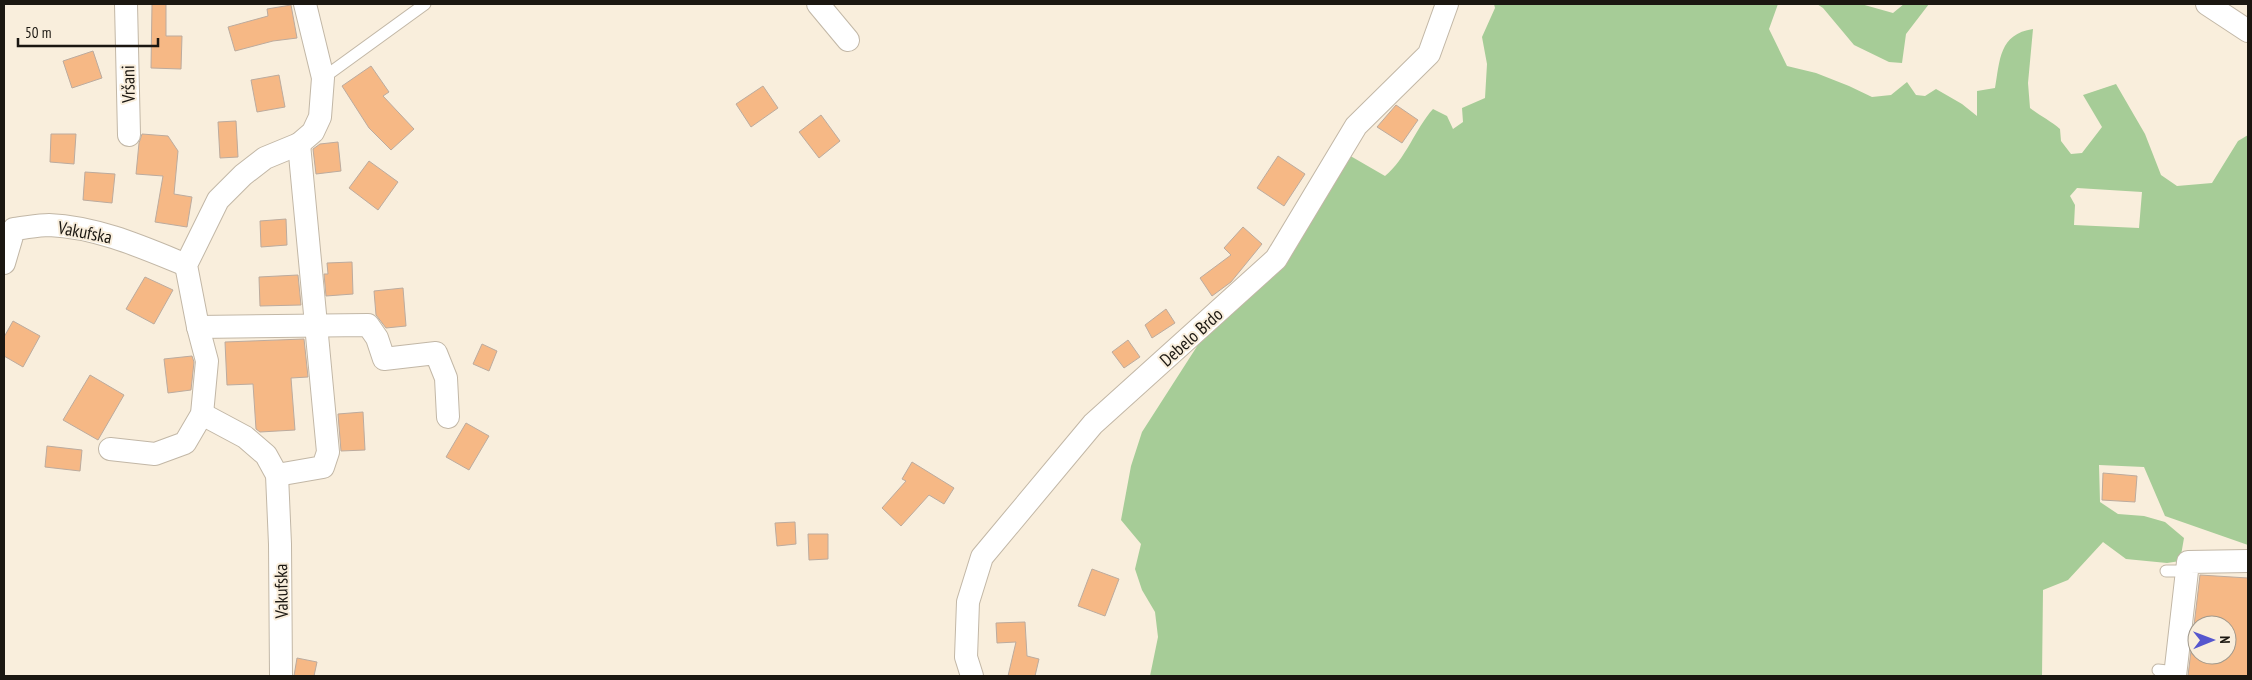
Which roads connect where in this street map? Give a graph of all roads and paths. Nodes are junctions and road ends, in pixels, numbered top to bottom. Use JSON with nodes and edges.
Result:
{"nodes":[{"id":1,"x":126,"y":4,"type":"edge"},
{"id":2,"x":305,"y":4,"type":"edge"},
{"id":3,"x":425,"y":4,"type":"edge"},
{"id":4,"x":818,"y":4,"type":"edge"},
{"id":5,"x":1447,"y":4,"type":"edge"},
{"id":6,"x":2207,"y":4,"type":"edge"},
{"id":7,"x":2248,"y":31,"type":"edge"},
{"id":8,"x":848,"y":40,"type":"dead end"},
{"id":9,"x":323,"y":78,"type":"junction"},
{"id":10,"x":129,"y":135,"type":"dead end"},
{"id":11,"x":299,"y":144,"type":"junction"},
{"id":12,"x":9,"y":228,"type":"edge"},
{"id":13,"x":4,"y":263,"type":"edge"},
{"id":14,"x":186,"y":265,"type":"junction"},
{"id":15,"x":316,"y":324,"type":"junction"},
{"id":16,"x":198,"y":327,"type":"junction"},
{"id":17,"x":202,"y":414,"type":"junction"},
{"id":18,"x":448,"y":417,"type":"dead end"},
{"id":19,"x":110,"y":450,"type":"dead end"},
{"id":20,"x":277,"y":475,"type":"junction"},
{"id":21,"x":2248,"y":561,"type":"edge"},
{"id":22,"x":2170,"y":673,"type":"edge"},
{"id":23,"x":281,"y":676,"type":"edge"},
{"id":24,"x":972,"y":676,"type":"edge"}],
"edges":[{"from":1,"to":10,"type":"street","name":"Vršani"},
{"from":2,"to":9,"type":"street"},
{"from":3,"to":9,"type":"lane"},
{"from":4,"to":8,"type":"street"},
{"from":5,"to":24,"type":"street","name":"Debelo Brdo"},
{"from":6,"to":7,"type":"street"},
{"from":9,"to":11,"type":"street"},
{"from":11,"to":14,"type":"street"},
{"from":11,"to":15,"type":"street"},
{"from":12,"to":13,"type":"street","name":"Vakufska"},
{"from":12,"to":14,"type":"street","name":"Vakufska"},
{"from":14,"to":16,"type":"street"},
{"from":15,"to":16,"type":"street"},
{"from":15,"to":18,"type":"street"},
{"from":15,"to":20,"type":"street"},
{"from":16,"to":17,"type":"street"},
{"from":17,"to":19,"type":"street"},
{"from":17,"to":20,"type":"street","name":"Vakufska"},
{"from":20,"to":23,"type":"street","name":"Vakufska"},
{"from":21,"to":22,"type":"street"}]}
